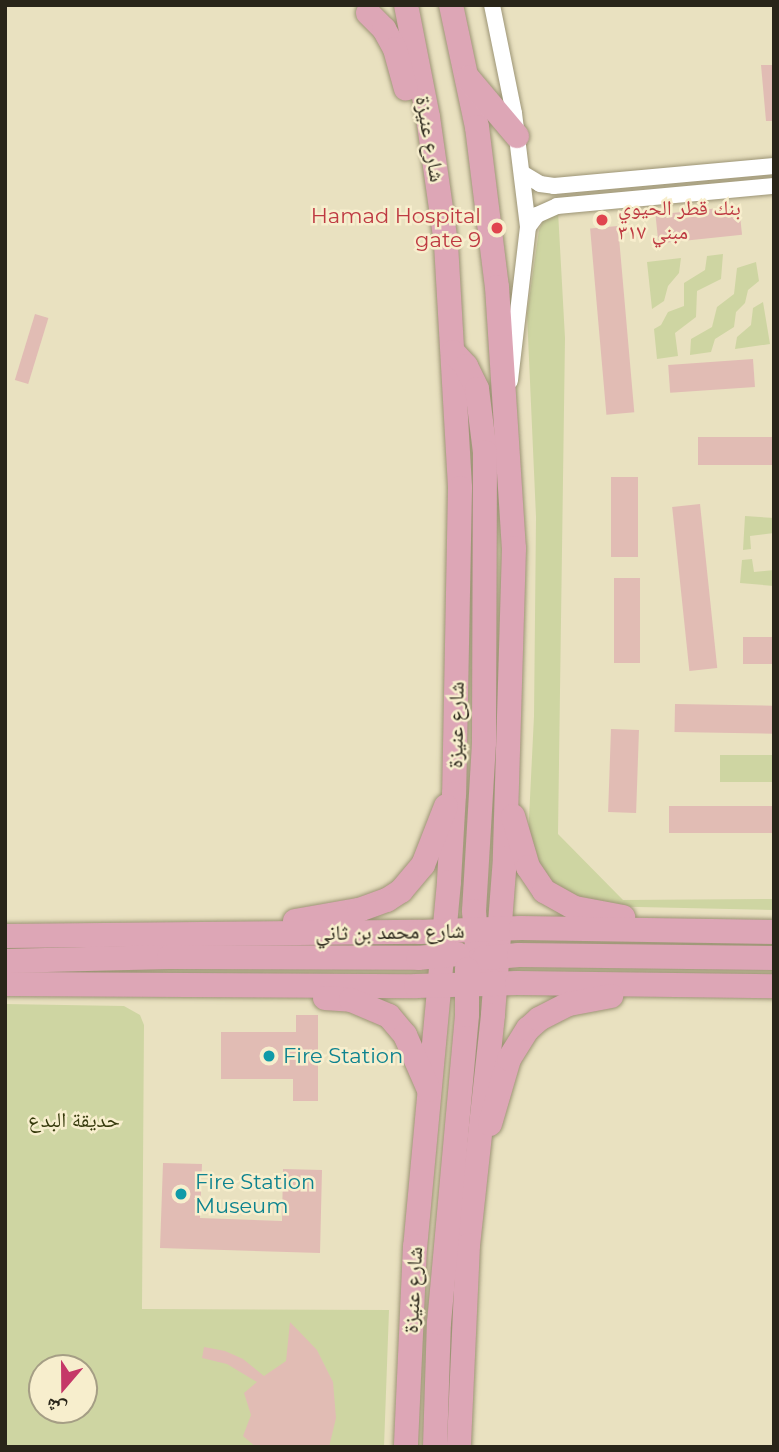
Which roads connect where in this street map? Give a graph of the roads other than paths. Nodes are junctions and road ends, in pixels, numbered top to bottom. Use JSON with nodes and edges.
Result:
{"nodes":[{"id":1,"x":406,"y":5,"type":"edge"},
{"id":2,"x":451,"y":5,"type":"edge"},
{"id":3,"x":492,"y":5,"type":"edge"},
{"id":4,"x":368,"y":13,"type":"dead end"},
{"id":5,"x":468,"y":78,"type":"junction"},
{"id":6,"x":428,"y":117,"type":"junction"},
{"id":7,"x":517,"y":136,"type":"junction"},
{"id":8,"x":774,"y":166,"type":"edge"},
{"id":9,"x":522,"y":173,"type":"junction"},
{"id":10,"x":774,"y":186,"type":"edge"},
{"id":11,"x":528,"y":227,"type":"junction"},
{"id":12,"x":453,"y":352,"type":"junction"},
{"id":13,"x":507,"y":400,"type":"junction"},
{"id":14,"x":454,"y":794,"type":"junction"},
{"id":15,"x":508,"y":806,"type":"junction"},
{"id":16,"x":446,"y":930,"type":"junction"},
{"id":17,"x":500,"y":930,"type":"junction"},
{"id":18,"x":724,"y":932,"type":"junction"},
{"id":19,"x":774,"y":932,"type":"edge"},
{"id":20,"x":270,"y":933,"type":"junction"},
{"id":21,"x":5,"y":936,"type":"edge"},
{"id":22,"x":471,"y":956,"type":"junction"},
{"id":23,"x":774,"y":958,"type":"edge"},
{"id":24,"x":5,"y":961,"type":"edge"},
{"id":25,"x":267,"y":983,"type":"junction"},
{"id":26,"x":5,"y":984,"type":"edge"},
{"id":27,"x":441,"y":984,"type":"junction"},
{"id":28,"x":495,"y":985,"type":"junction"},
{"id":29,"x":629,"y":985,"type":"junction"},
{"id":30,"x":774,"y":986,"type":"edge"},
{"id":31,"x":429,"y":1091,"type":"junction"},
{"id":32,"x":480,"y":1139,"type":"junction"},
{"id":33,"x":406,"y":1447,"type":"edge"},
{"id":34,"x":435,"y":1447,"type":"edge"},
{"id":35,"x":459,"y":1447,"type":"edge"}],
"edges":[{"from":1,"to":6,"type":"main road","name":"شارع عنيزة"},
{"from":2,"to":5,"type":"main road","name":"شارع عنيزة"},
{"from":3,"to":7,"type":"street","name":"شارع عنيزة"},
{"from":4,"to":6,"type":"main road"},
{"from":5,"to":7,"type":"main road"},
{"from":5,"to":13,"type":"main road","name":"شارع عنيزة"},
{"from":6,"to":12,"type":"main road","name":"شارع عنيزة"},
{"from":7,"to":9,"type":"street","name":"شارع عنيزة"},
{"from":8,"to":9,"type":"street"},
{"from":9,"to":11,"type":"street","name":"شارع عنيزة"},
{"from":10,"to":11,"type":"street"},
{"from":11,"to":13,"type":"street","name":"شارع عنيزة"},
{"from":12,"to":14,"type":"main road","name":"شارع عنيزة"},
{"from":12,"to":22,"type":"main road"},
{"from":13,"to":15,"type":"main road","name":"شارع عنيزة"},
{"from":14,"to":16,"type":"main road","name":"شارع عنيزة"},
{"from":14,"to":20,"type":"main road"},
{"from":15,"to":17,"type":"main road","name":"شارع عنيزة"},
{"from":15,"to":18,"type":"main road"},
{"from":16,"to":20,"type":"main road","name":"شارع محمد بن ثاني"},
{"from":16,"to":22,"type":"main road","name":"شارع عنيزة"},
{"from":17,"to":18,"type":"main road"},
{"from":17,"to":22,"type":"main road","name":"شارع عنيزة"},
{"from":18,"to":19,"type":"main road"},
{"from":20,"to":21,"type":"main road","name":"شارع محمد بن ثاني"},
{"from":22,"to":23,"type":"main road"},
{"from":22,"to":24,"type":"main road"},
{"from":22,"to":27,"type":"main road","name":"شارع عنيزة"},
{"from":22,"to":28,"type":"main road","name":"شارع عنيزة"},
{"from":22,"to":34,"type":"main road"},
{"from":25,"to":26,"type":"main road"},
{"from":25,"to":27,"type":"main road"},
{"from":25,"to":31,"type":"main road"},
{"from":27,"to":31,"type":"main road","name":"شارع عنيزة"},
{"from":28,"to":29,"type":"main road"},
{"from":28,"to":32,"type":"main road","name":"شارع عنيزة"},
{"from":29,"to":30,"type":"main road"},
{"from":29,"to":32,"type":"main road"},
{"from":31,"to":33,"type":"main road","name":"شارع عنيزة"},
{"from":32,"to":35,"type":"main road","name":"شارع عنيزة"}]}
